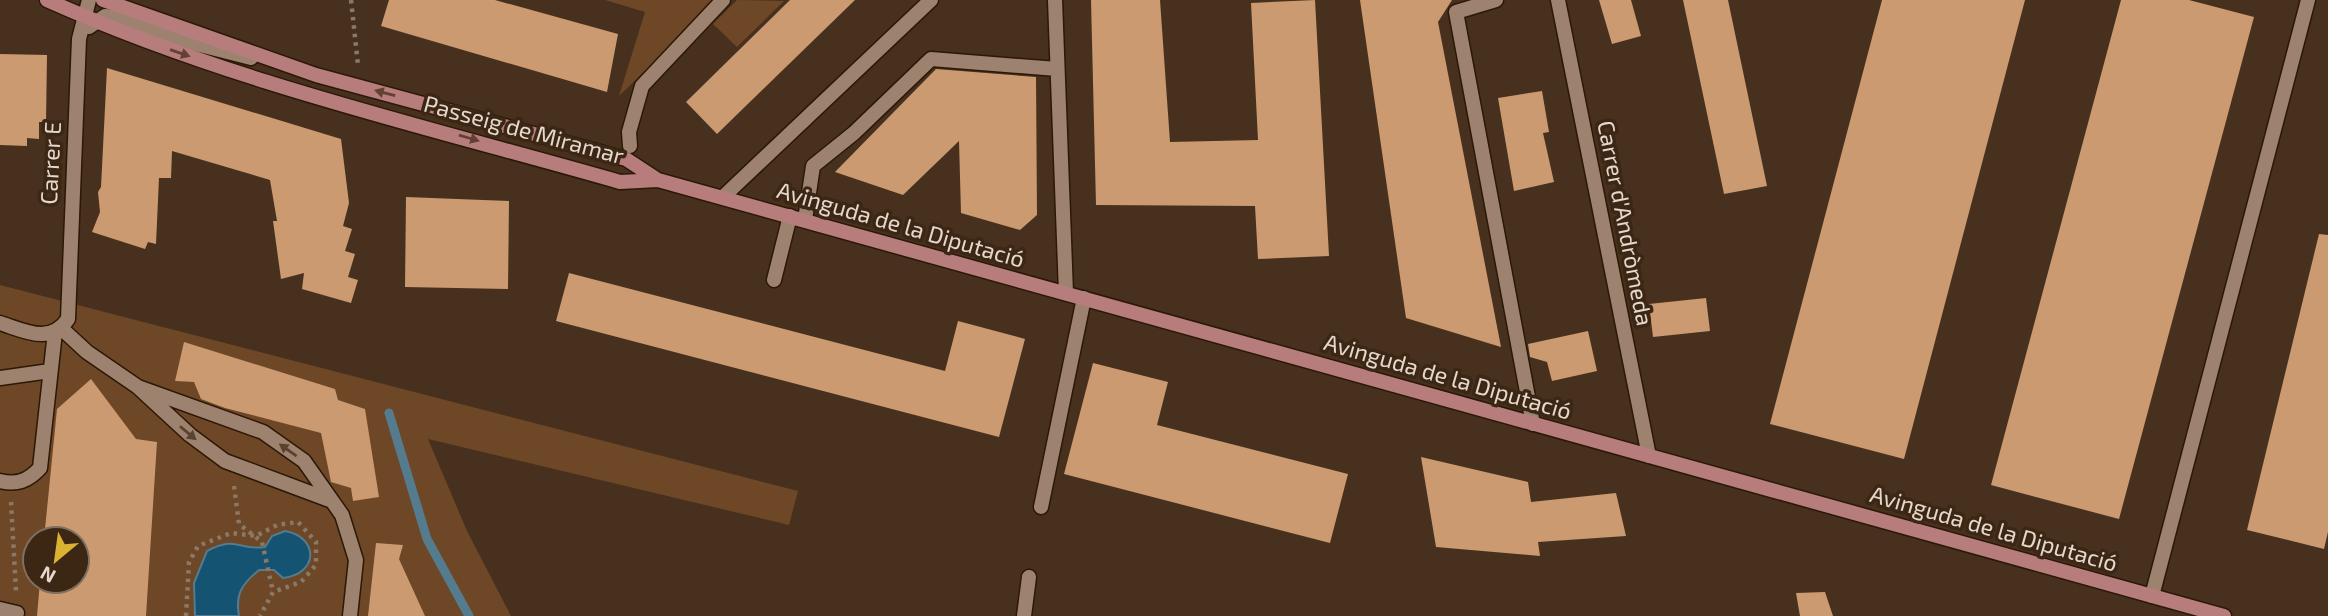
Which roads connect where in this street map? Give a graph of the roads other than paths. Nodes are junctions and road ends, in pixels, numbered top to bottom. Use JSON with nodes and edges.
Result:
{"nodes":[{"id":1,"x":47,"y":0,"type":"edge"},
{"id":2,"x":89,"y":0,"type":"edge"},
{"id":3,"x":103,"y":0,"type":"edge"},
{"id":4,"x":723,"y":0,"type":"edge"},
{"id":5,"x":931,"y":0,"type":"edge"},
{"id":6,"x":1055,"y":0,"type":"edge"},
{"id":7,"x":1496,"y":0,"type":"edge"},
{"id":8,"x":1558,"y":0,"type":"edge"},
{"id":9,"x":2308,"y":0,"type":"edge"},
{"id":10,"x":68,"y":9,"type":"junction"},
{"id":11,"x":90,"y":20,"type":"junction"},
{"id":12,"x":116,"y":30,"type":"junction"},
{"id":13,"x":79,"y":39,"type":"junction"},
{"id":14,"x":1056,"y":69,"type":"junction"},
{"id":15,"x":316,"y":75,"type":"junction"},
{"id":16,"x":630,"y":146,"type":"dead end"},
{"id":17,"x":659,"y":180,"type":"junction"},
{"id":18,"x":723,"y":197,"type":"junction"},
{"id":19,"x":789,"y":216,"type":"junction"},
{"id":20,"x":805,"y":220,"type":"junction"},
{"id":21,"x":774,"y":280,"type":"dead end"},
{"id":22,"x":1066,"y":293,"type":"junction"},
{"id":23,"x":1084,"y":298,"type":"junction"},
{"id":24,"x":0,"y":323,"type":"edge"},
{"id":25,"x":58,"y":330,"type":"junction"},
{"id":26,"x":50,"y":371,"type":"junction"},
{"id":27,"x":0,"y":379,"type":"edge"},
{"id":28,"x":138,"y":387,"type":"junction"},
{"id":29,"x":1533,"y":424,"type":"junction"},
{"id":30,"x":1649,"y":456,"type":"junction"},
{"id":31,"x":5,"y":482,"type":"edge"},
{"id":32,"x":332,"y":501,"type":"junction"},
{"id":33,"x":1041,"y":507,"type":"dead end"},
{"id":34,"x":1028,"y":577,"type":"dead end"},
{"id":35,"x":2152,"y":596,"type":"junction"},
{"id":36,"x":0,"y":609,"type":"edge"},
{"id":37,"x":17,"y":613,"type":"road end"},
{"id":38,"x":351,"y":616,"type":"edge"},
{"id":39,"x":1024,"y":616,"type":"edge"},
{"id":40,"x":2224,"y":616,"type":"edge"}],
"edges":[{"from":1,"to":10,"type":"street","name":"Passeig de Miramar"},
{"from":2,"to":11,"type":"street"},
{"from":3,"to":15,"type":"street","name":"Passeig de Miramar"},
{"from":4,"to":16,"type":"street"},
{"from":5,"to":18,"type":"street"},
{"from":6,"to":14,"type":"street"},
{"from":7,"to":29,"type":"street"},
{"from":8,"to":30,"type":"street","name":"Carrer d'Andròmeda"},
{"from":9,"to":35,"type":"street"},
{"from":10,"to":11,"type":"street","name":"Passeig de Miramar"},
{"from":10,"to":13,"type":"street"},
{"from":11,"to":12,"type":"street","name":"Passeig de Miramar"},
{"from":11,"to":13,"type":"street"},
{"from":11,"to":15,"type":"street","name":"Passeig de Miramar"},
{"from":12,"to":13,"type":"street"},
{"from":12,"to":17,"type":"street","name":"Passeig de Miramar","one_way":true},
{"from":13,"to":25,"type":"street","name":"Carrer E"},
{"from":14,"to":20,"type":"street"},
{"from":14,"to":22,"type":"street"},
{"from":17,"to":15,"type":"street","name":"Passeig de Miramar","one_way":true},
{"from":17,"to":18,"type":"street","name":"Avinguda de la Diputació"},
{"from":18,"to":19,"type":"street","name":"Avinguda de la Diputació"},
{"from":19,"to":20,"type":"street","name":"Avinguda de la Diputació"},
{"from":19,"to":21,"type":"street"},
{"from":20,"to":22,"type":"street","name":"Avinguda de la Diputació"},
{"from":22,"to":23,"type":"street","name":"Avinguda de la Diputació"},
{"from":23,"to":29,"type":"street","name":"Avinguda de la Diputació"},
{"from":23,"to":33,"type":"street"},
{"from":24,"to":25,"type":"street"},
{"from":25,"to":26,"type":"street","name":"Carrer E"},
{"from":25,"to":28,"type":"street"},
{"from":26,"to":27,"type":"street"},
{"from":26,"to":31,"type":"street","name":"Carrer E"},
{"from":28,"to":32,"type":"street","one_way":true},
{"from":32,"to":28,"type":"street","one_way":true},
{"from":29,"to":30,"type":"street","name":"Avinguda de la Diputació"},
{"from":30,"to":35,"type":"street","name":"Avinguda de la Diputació"},
{"from":32,"to":38,"type":"street"},
{"from":34,"to":39,"type":"street"},
{"from":35,"to":40,"type":"street","name":"Avinguda de la Diputació"},
{"from":36,"to":37,"type":"street"}]}
